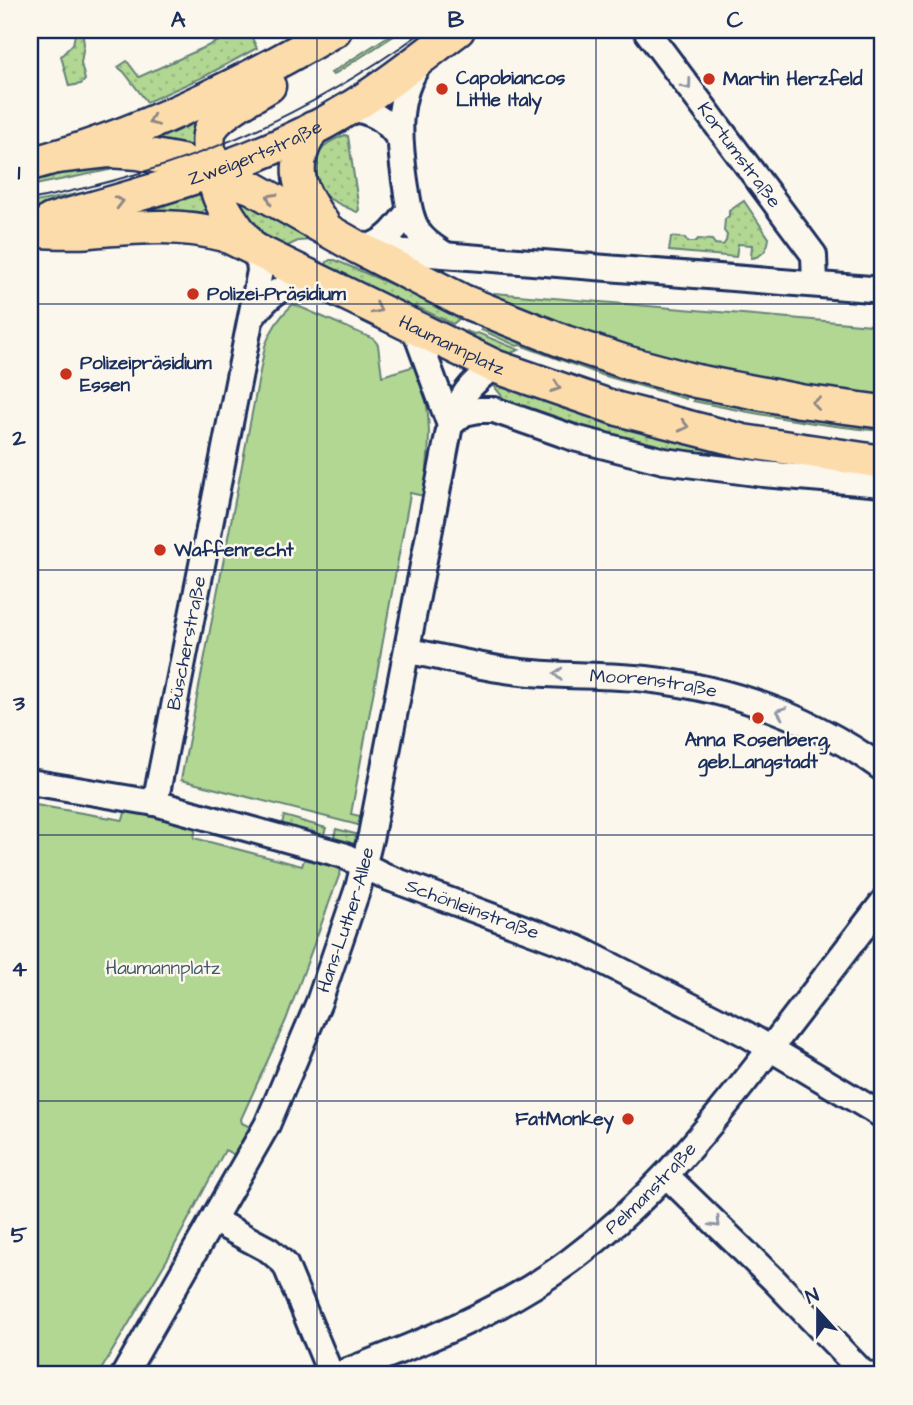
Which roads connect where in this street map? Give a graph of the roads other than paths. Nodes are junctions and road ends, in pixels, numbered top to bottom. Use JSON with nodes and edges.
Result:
{"nodes":[{"id":1,"x":335,"y":30,"type":"edge"},
{"id":2,"x":458,"y":30,"type":"edge"},
{"id":3,"x":646,"y":30,"type":"edge"},
{"id":4,"x":302,"y":49,"type":"junction"},
{"id":5,"x":427,"y":53,"type":"junction"},
{"id":6,"x":350,"y":108,"type":"junction"},
{"id":7,"x":313,"y":128,"type":"junction"},
{"id":8,"x":398,"y":137,"type":"junction"},
{"id":9,"x":43,"y":161,"type":"edge"},
{"id":10,"x":212,"y":173,"type":"junction"},
{"id":11,"x":409,"y":211,"type":"junction"},
{"id":12,"x":30,"y":229,"type":"edge"},
{"id":13,"x":327,"y":229,"type":"junction"},
{"id":14,"x":359,"y":248,"type":"junction"},
{"id":15,"x":444,"y":254,"type":"junction"},
{"id":16,"x":264,"y":259,"type":"junction"},
{"id":17,"x":815,"y":284,"type":"junction"},
{"id":18,"x":328,"y":285,"type":"junction"},
{"id":19,"x":883,"y":290,"type":"edge"},
{"id":20,"x":252,"y":317,"type":"junction"},
{"id":21,"x":414,"y":327,"type":"junction"},
{"id":22,"x":494,"y":366,"type":"junction"},
{"id":23,"x":883,"y":412,"type":"edge"},
{"id":24,"x":450,"y":425,"type":"junction"},
{"id":25,"x":883,"y":462,"type":"edge"},
{"id":26,"x":883,"y":484,"type":"edge"},
{"id":27,"x":408,"y":651,"type":"junction"},
{"id":28,"x":883,"y":769,"type":"edge"},
{"id":29,"x":30,"y":782,"type":"edge"},
{"id":30,"x":155,"y":803,"type":"junction"},
{"id":31,"x":363,"y":865,"type":"junction"},
{"id":32,"x":883,"y":902,"type":"edge"},
{"id":33,"x":770,"y":1049,"type":"junction"},
{"id":34,"x":883,"y":1116,"type":"edge"},
{"id":35,"x":667,"y":1176,"type":"junction"},
{"id":36,"x":213,"y":1220,"type":"junction"},
{"id":37,"x":124,"y":1375,"type":"edge"},
{"id":38,"x":331,"y":1375,"type":"edge"},
{"id":39,"x":337,"y":1375,"type":"edge"},
{"id":40,"x":872,"y":1375,"type":"edge"}],
"edges":[{"from":1,"to":4,"type":"main road"},
{"from":2,"to":5,"type":"main road","name":"Zweigertstraße"},
{"from":3,"to":17,"type":"street","name":"Kortumstraße","one_way":true},
{"from":4,"to":9,"type":"main road","one_way":true},
{"from":4,"to":10,"type":"main road"},
{"from":5,"to":6,"type":"main road","name":"Zweigertstraße"},
{"from":5,"to":8,"type":"street"},
{"from":6,"to":7,"type":"main road","name":"Zweigertstraße"},
{"from":6,"to":8,"type":"street"},
{"from":7,"to":10,"type":"main road","name":"Zweigertstraße"},
{"from":7,"to":13,"type":"main road"},
{"from":8,"to":11,"type":"street"},
{"from":9,"to":10,"type":"main road"},
{"from":12,"to":10,"type":"main road","name":"Zweigertstraße","one_way":true},
{"from":13,"to":10,"type":"main road","one_way":true},
{"from":10,"to":16,"type":"main road"},
{"from":11,"to":14,"type":"street"},
{"from":11,"to":15,"type":"street"},
{"from":12,"to":16,"type":"main road","name":"Haumannplatz"},
{"from":13,"to":14,"type":"main road"},
{"from":14,"to":15,"type":"street"},
{"from":14,"to":16,"type":"main road"},
{"from":23,"to":14,"type":"main road","one_way":true},
{"from":15,"to":17,"type":"street"},
{"from":16,"to":18,"type":"main road","name":"Haumannplatz"},
{"from":16,"to":20,"type":"street","name":"Büscherstraße"},
{"from":17,"to":19,"type":"street"},
{"from":18,"to":20,"type":"street"},
{"from":18,"to":21,"type":"main road","name":"Haumannplatz","one_way":true},
{"from":20,"to":30,"type":"street","name":"Büscherstraße"},
{"from":21,"to":22,"type":"main road","name":"Haumannplatz"},
{"from":21,"to":24,"type":"street"},
{"from":22,"to":24,"type":"street","name":"Hans-Luther-Allee"},
{"from":22,"to":25,"type":"main road","name":"Haumannplatz","one_way":true},
{"from":24,"to":26,"type":"street"},
{"from":24,"to":27,"type":"street","name":"Hans-Luther-Allee"},
{"from":28,"to":27,"type":"street","name":"Moorenstraße","one_way":true},
{"from":27,"to":31,"type":"street","name":"Hans-Luther-Allee"},
{"from":29,"to":30,"type":"street","name":"Schönleinstraße"},
{"from":30,"to":31,"type":"street","name":"Schönleinstraße"},
{"from":31,"to":33,"type":"street","name":"Schönleinstraße"},
{"from":31,"to":36,"type":"street","name":"Hans-Luther-Allee"},
{"from":32,"to":33,"type":"street","name":"Pelmanstraße"},
{"from":33,"to":34,"type":"street","name":"Schönleinstraße"},
{"from":33,"to":35,"type":"street","name":"Pelmanstraße"},
{"from":35,"to":39,"type":"street","name":"Pelmanstraße"},
{"from":35,"to":40,"type":"street","one_way":true},
{"from":36,"to":37,"type":"street","name":"Hans-Luther-Allee"},
{"from":36,"to":38,"type":"street"}]}
